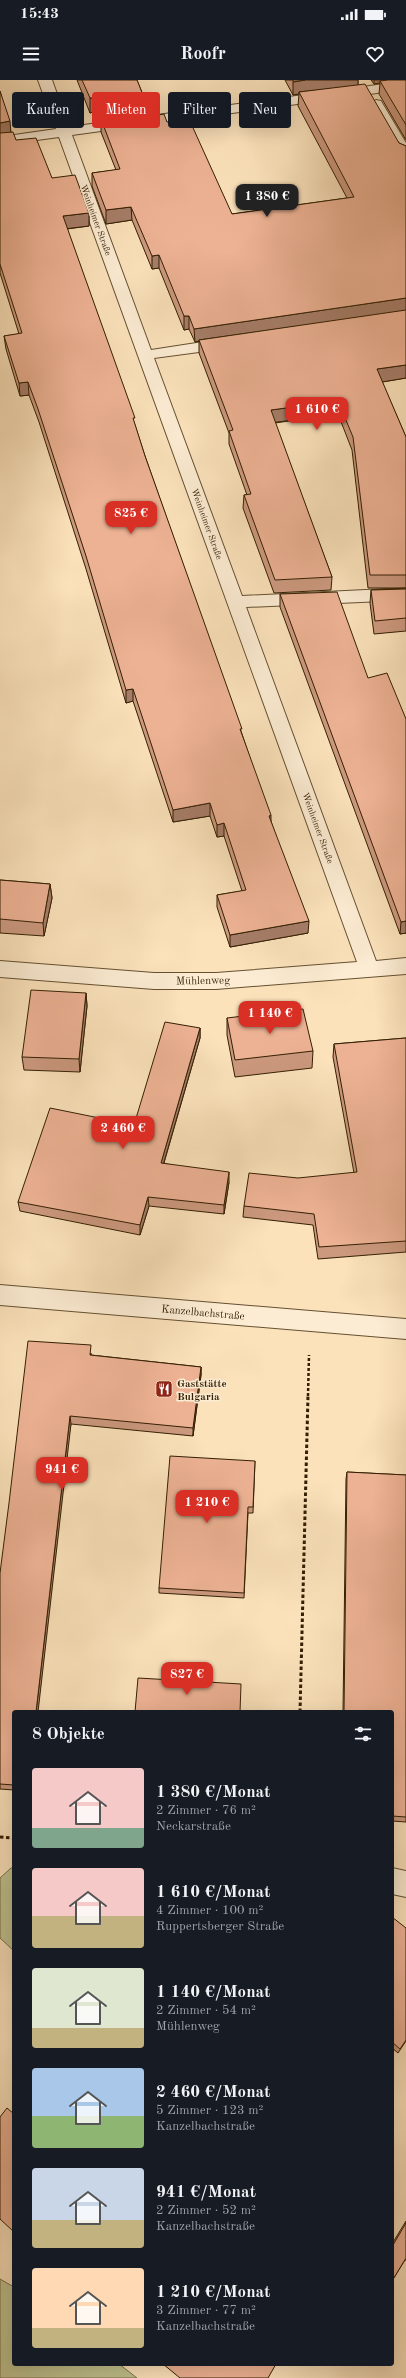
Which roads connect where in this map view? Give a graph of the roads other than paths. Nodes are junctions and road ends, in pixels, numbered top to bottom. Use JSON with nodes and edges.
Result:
{"nodes":[{"id":1,"x":45,"y":80,"type":"edge"},
{"id":2,"x":366,"y":85,"type":"edge"},
{"id":3,"x":406,"y":85,"type":"edge"},
{"id":4,"x":64,"y":133,"type":"junction"},
{"id":5,"x":0,"y":141,"type":"edge"},
{"id":6,"x":406,"y":155,"type":"edge"},
{"id":7,"x":241,"y":341,"type":"edge"},
{"id":8,"x":146,"y":355,"type":"junction"},
{"id":9,"x":406,"y":594,"type":"edge"},
{"id":10,"x":235,"y":602,"type":"junction"},
{"id":11,"x":406,"y":966,"type":"edge"},
{"id":12,"x":369,"y":968,"type":"junction"},
{"id":13,"x":0,"y":970,"type":"edge"},
{"id":14,"x":0,"y":1295,"type":"edge"},
{"id":15,"x":406,"y":1329,"type":"edge"},
{"id":16,"x":394,"y":1881,"type":"edge"},
{"id":17,"x":406,"y":1884,"type":"edge"}],
"edges":[{"from":1,"to":4,"type":"street","name":"Weinheimer Straße"},
{"from":2,"to":3,"type":"street"},
{"from":2,"to":4,"type":"street"},
{"from":2,"to":6,"type":"street"},
{"from":4,"to":5,"type":"street"},
{"from":4,"to":8,"type":"street","name":"Weinheimer Straße"},
{"from":7,"to":8,"type":"street"},
{"from":8,"to":10,"type":"street","name":"Weinheimer Straße"},
{"from":9,"to":10,"type":"street"},
{"from":10,"to":12,"type":"street","name":"Weinheimer Straße"},
{"from":11,"to":12,"type":"street","name":"Mühlenweg"},
{"from":12,"to":13,"type":"street","name":"Mühlenweg"},
{"from":14,"to":15,"type":"street","name":"Kanzelbachstraße"},
{"from":16,"to":17,"type":"street"}]}
